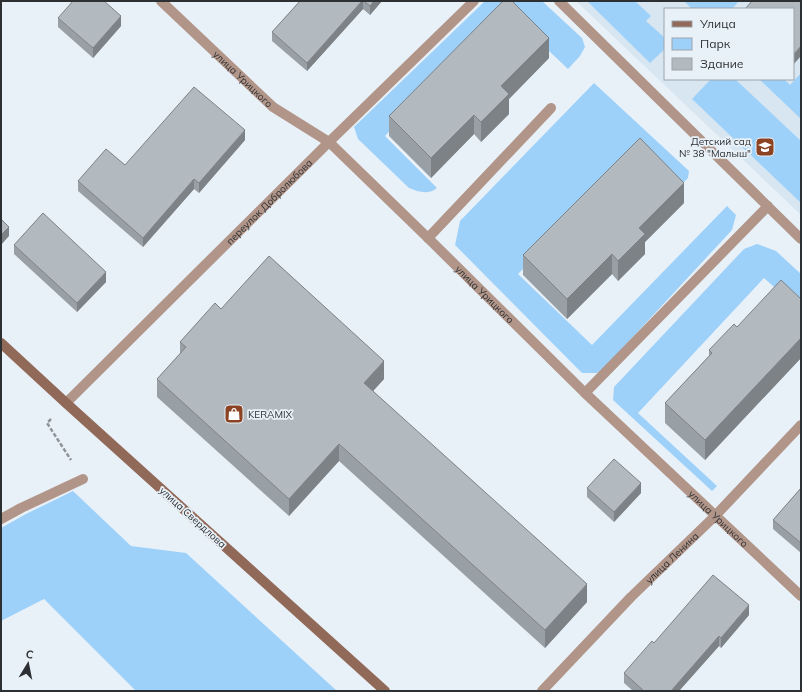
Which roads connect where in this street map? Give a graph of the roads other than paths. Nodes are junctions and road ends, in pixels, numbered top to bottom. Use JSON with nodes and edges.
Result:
{"nodes":[{"id":1,"x":161,"y":1,"type":"edge"},
{"id":2,"x":474,"y":1,"type":"edge"},
{"id":3,"x":559,"y":1,"type":"edge"},
{"id":4,"x":551,"y":108,"type":"dead end"},
{"id":5,"x":329,"y":142,"type":"junction"},
{"id":6,"x":768,"y":206,"type":"junction"},
{"id":7,"x":428,"y":238,"type":"junction"},
{"id":8,"x":801,"y":238,"type":"edge"},
{"id":9,"x":1,"y":343,"type":"edge"},
{"id":10,"x":585,"y":393,"type":"junction"},
{"id":11,"x":66,"y":403,"type":"junction"},
{"id":12,"x":801,"y":425,"type":"edge"},
{"id":13,"x":83,"y":479,"type":"road end"},
{"id":14,"x":715,"y":516,"type":"junction"},
{"id":15,"x":1,"y":519,"type":"edge"},
{"id":16,"x":801,"y":596,"type":"edge"},
{"id":17,"x":385,"y":691,"type":"edge"},
{"id":18,"x":542,"y":691,"type":"edge"}],
"edges":[{"from":1,"to":5,"type":"street","name":"улица Урицкого"},
{"from":2,"to":5,"type":"street","name":"переулок Добролюбова"},
{"from":3,"to":6,"type":"street"},
{"from":4,"to":7,"type":"street"},
{"from":5,"to":7,"type":"street","name":"улица Урицкого"},
{"from":5,"to":11,"type":"street","name":"переулок Добролюбова"},
{"from":6,"to":8,"type":"street"},
{"from":6,"to":10,"type":"street"},
{"from":7,"to":10,"type":"street","name":"улица Урицкого"},
{"from":9,"to":11,"type":"main road","name":"улица Свердлова"},
{"from":10,"to":14,"type":"street","name":"улица Урицкого"},
{"from":11,"to":17,"type":"main road","name":"улица Свердлова"},
{"from":12,"to":14,"type":"street","name":"улица Ленина"},
{"from":13,"to":15,"type":"street"},
{"from":14,"to":16,"type":"street","name":"улица Урицкого"},
{"from":14,"to":18,"type":"street","name":"улица Ленина"}]}
